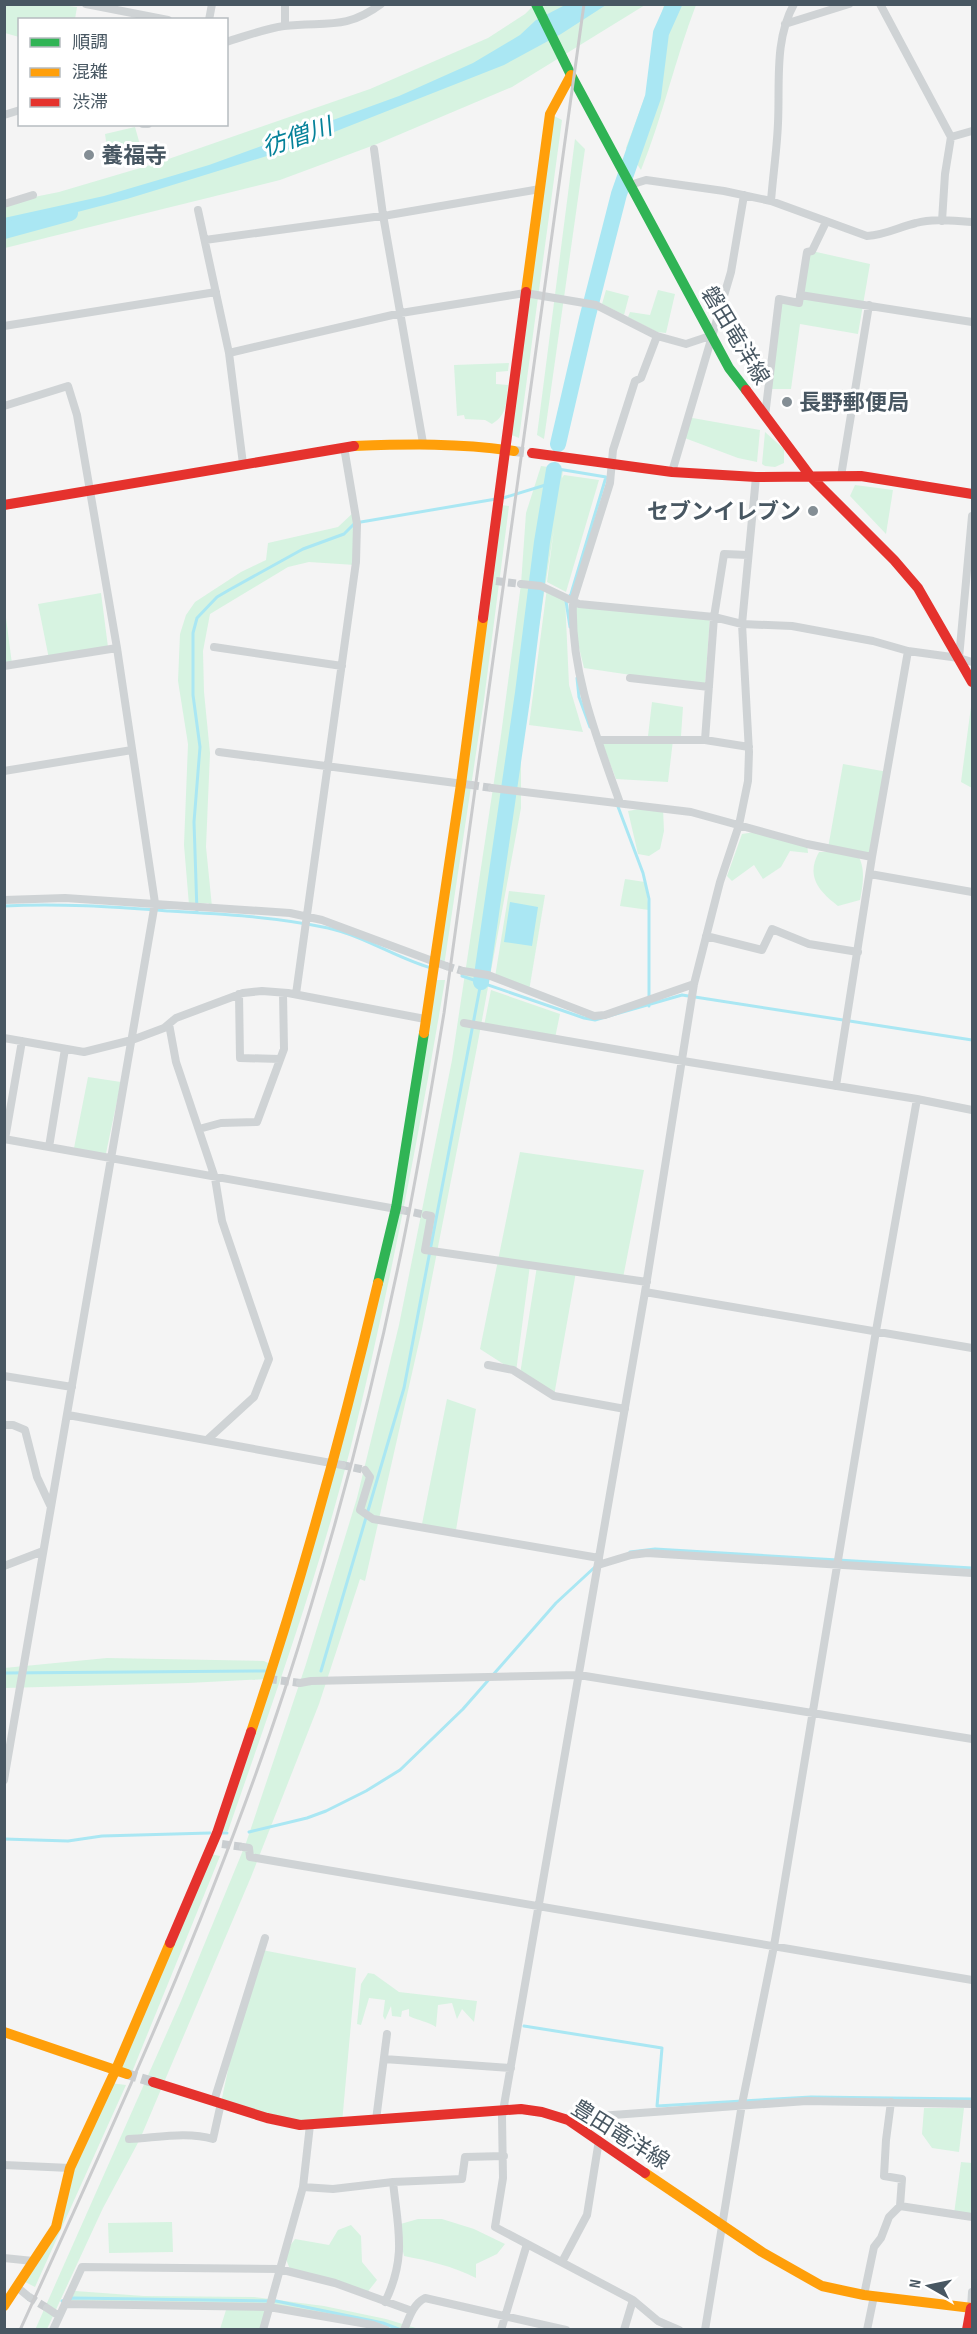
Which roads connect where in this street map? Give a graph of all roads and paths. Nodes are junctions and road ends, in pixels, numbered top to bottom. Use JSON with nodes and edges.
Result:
{"nodes":[{"id":1,"x":86,"y":4,"type":"edge"},
{"id":2,"x":285,"y":4,"type":"edge"},
{"id":3,"x":381,"y":4,"type":"edge"},
{"id":4,"x":794,"y":4,"type":"edge"},
{"id":5,"x":849,"y":4,"type":"edge"},
{"id":6,"x":880,"y":4,"type":"edge"},
{"id":7,"x":537,"y":5,"type":"edge"},
{"id":8,"x":158,"y":18,"type":"edge"},
{"id":9,"x":785,"y":24,"type":"junction"},
{"id":10,"x":285,"y":26,"type":"junction"},
{"id":11,"x":228,"y":41,"type":"edge"},
{"id":12,"x":571,"y":75,"type":"junction"},
{"id":13,"x":972,"y":132,"type":"edge"},
{"id":14,"x":951,"y":137,"type":"junction"},
{"id":15,"x":374,"y":148,"type":"dead end"},
{"id":16,"x":630,"y":185,"type":"junction"},
{"id":17,"x":540,"y":189,"type":"junction"},
{"id":18,"x":33,"y":195,"type":"dead end"},
{"id":19,"x":744,"y":195,"type":"junction"},
{"id":20,"x":771,"y":201,"type":"junction"},
{"id":21,"x":4,"y":204,"type":"edge"},
{"id":22,"x":198,"y":210,"type":"dead end"},
{"id":23,"x":383,"y":215,"type":"junction"},
{"id":24,"x":942,"y":221,"type":"junction"},
{"id":25,"x":826,"y":222,"type":"junction"},
{"id":26,"x":972,"y":222,"type":"edge"},
{"id":27,"x":205,"y":240,"type":"junction"},
{"id":28,"x":216,"y":291,"type":"junction"},
{"id":29,"x":525,"y":293,"type":"junction"},
{"id":30,"x":800,"y":295,"type":"junction"},
{"id":31,"x":869,"y":305,"type":"junction"},
{"id":32,"x":401,"y":313,"type":"junction"},
{"id":33,"x":972,"y":322,"type":"edge"},
{"id":34,"x":4,"y":326,"type":"edge"},
{"id":35,"x":657,"y":336,"type":"junction"},
{"id":36,"x":710,"y":336,"type":"junction"},
{"id":37,"x":229,"y":353,"type":"junction"},
{"id":38,"x":4,"y":406,"type":"edge"},
{"id":39,"x":765,"y":417,"type":"junction"},
{"id":40,"x":423,"y":443,"type":"junction"},
{"id":41,"x":344,"y":447,"type":"junction"},
{"id":42,"x":509,"y":450,"type":"junction"},
{"id":43,"x":532,"y":453,"type":"tunnel mouth"},
{"id":44,"x":243,"y":464,"type":"junction"},
{"id":45,"x":612,"y":465,"type":"junction"},
{"id":46,"x":672,"y":472,"type":"junction"},
{"id":47,"x":841,"y":476,"type":"junction"},
{"id":48,"x":756,"y":477,"type":"junction"},
{"id":49,"x":811,"y":477,"type":"junction"},
{"id":50,"x":90,"y":491,"type":"junction"},
{"id":51,"x":972,"y":494,"type":"edge"},
{"id":52,"x":4,"y":505,"type":"edge"},
{"id":53,"x":972,"y":516,"type":"edge"},
{"id":54,"x":748,"y":555,"type":"junction"},
{"id":55,"x":521,"y":584,"type":"tunnel mouth"},
{"id":56,"x":573,"y":601,"type":"junction"},
{"id":57,"x":714,"y":617,"type":"junction"},
{"id":58,"x":742,"y":624,"type":"junction"},
{"id":59,"x":214,"y":647,"type":"dead end"},
{"id":60,"x":117,"y":648,"type":"junction"},
{"id":61,"x":908,"y":651,"type":"junction"},
{"id":62,"x":959,"y":658,"type":"junction"},
{"id":63,"x":972,"y":662,"type":"edge"},
{"id":64,"x":4,"y":666,"type":"edge"},
{"id":65,"x":342,"y":666,"type":"junction"},
{"id":66,"x":630,"y":678,"type":"dead end"},
{"id":67,"x":972,"y":682,"type":"edge"},
{"id":68,"x":709,"y":687,"type":"junction"},
{"id":69,"x":598,"y":740,"type":"junction"},
{"id":70,"x":705,"y":740,"type":"junction"},
{"id":71,"x":749,"y":747,"type":"junction"},
{"id":72,"x":132,"y":750,"type":"junction"},
{"id":73,"x":219,"y":752,"type":"dead end"},
{"id":74,"x":329,"y":766,"type":"junction"},
{"id":75,"x":4,"y":771,"type":"edge"},
{"id":76,"x":466,"y":785,"type":"junction"},
{"id":77,"x":492,"y":788,"type":"tunnel mouth"},
{"id":78,"x":620,"y":803,"type":"junction"},
{"id":79,"x":739,"y":825,"type":"junction"},
{"id":80,"x":872,"y":857,"type":"junction"},
{"id":81,"x":870,"y":874,"type":"junction"},
{"id":82,"x":972,"y":892,"type":"edge"},
{"id":83,"x":4,"y":900,"type":"edge"},
{"id":84,"x":155,"y":903,"type":"junction"},
{"id":85,"x":307,"y":917,"type":"junction"},
{"id":86,"x":706,"y":936,"type":"junction"},
{"id":87,"x":858,"y":952,"type":"junction"},
{"id":88,"x":435,"y":962,"type":"junction"},
{"id":89,"x":446,"y":966,"type":"tunnel mouth"},
{"id":90,"x":463,"y":971,"type":"tunnel mouth"},
{"id":91,"x":694,"y":984,"type":"junction"},
{"id":92,"x":284,"y":993,"type":"junction"},
{"id":93,"x":239,"y":994,"type":"junction"},
{"id":94,"x":296,"y":994,"type":"junction"},
{"id":95,"x":425,"y":1019,"type":"junction"},
{"id":96,"x":464,"y":1023,"type":"dead end"},
{"id":97,"x":169,"y":1024,"type":"junction"},
{"id":98,"x":4,"y":1038,"type":"edge"},
{"id":99,"x":132,"y":1040,"type":"junction"},
{"id":100,"x":22,"y":1041,"type":"junction"},
{"id":101,"x":65,"y":1049,"type":"junction"},
{"id":102,"x":280,"y":1059,"type":"junction"},
{"id":103,"x":683,"y":1061,"type":"junction"},
{"id":104,"x":836,"y":1086,"type":"junction"},
{"id":105,"x":917,"y":1098,"type":"junction"},
{"id":106,"x":972,"y":1110,"type":"edge"},
{"id":107,"x":199,"y":1129,"type":"junction"},
{"id":108,"x":5,"y":1139,"type":"edge"},
{"id":109,"x":49,"y":1147,"type":"junction"},
{"id":110,"x":111,"y":1159,"type":"junction"},
{"id":111,"x":215,"y":1178,"type":"junction"},
{"id":112,"x":399,"y":1209,"type":"junction"},
{"id":113,"x":426,"y":1215,"type":"dead end"},
{"id":114,"x":647,"y":1282,"type":"junction"},
{"id":115,"x":645,"y":1292,"type":"junction"},
{"id":116,"x":876,"y":1331,"type":"junction"},
{"id":117,"x":972,"y":1348,"type":"edge"},
{"id":118,"x":488,"y":1365,"type":"dead end"},
{"id":119,"x":4,"y":1376,"type":"edge"},
{"id":120,"x":72,"y":1387,"type":"junction"},
{"id":121,"x":625,"y":1409,"type":"junction"},
{"id":122,"x":68,"y":1415,"type":"junction"},
{"id":123,"x":4,"y":1425,"type":"edge"},
{"id":124,"x":207,"y":1440,"type":"junction"},
{"id":125,"x":337,"y":1464,"type":"junction"},
{"id":126,"x":365,"y":1470,"type":"dead end"},
{"id":127,"x":51,"y":1506,"type":"junction"},
{"id":128,"x":43,"y":1551,"type":"junction"},
{"id":129,"x":599,"y":1562,"type":"junction"},
{"id":130,"x":836,"y":1564,"type":"junction"},
{"id":131,"x":4,"y":1566,"type":"edge"},
{"id":132,"x":972,"y":1573,"type":"edge"},
{"id":133,"x":579,"y":1675,"type":"junction"},
{"id":134,"x":300,"y":1683,"type":"tunnel mouth"},
{"id":135,"x":812,"y":1713,"type":"junction"},
{"id":136,"x":972,"y":1739,"type":"edge"},
{"id":137,"x":4,"y":1780,"type":"edge"},
{"id":138,"x":243,"y":1847,"type":"tunnel mouth"},
{"id":139,"x":539,"y":1906,"type":"junction"},
{"id":140,"x":265,"y":1938,"type":"dead end"},
{"id":141,"x":774,"y":1946,"type":"junction"},
{"id":142,"x":972,"y":1980,"type":"edge"},
{"id":143,"x":4,"y":2032,"type":"edge"},
{"id":144,"x":387,"y":2034,"type":"dead end"},
{"id":145,"x":384,"y":2059,"type":"junction"},
{"id":146,"x":511,"y":2068,"type":"junction"},
{"id":147,"x":116,"y":2071,"type":"junction"},
{"id":148,"x":127,"y":2074,"type":"tunnel mouth"},
{"id":149,"x":153,"y":2082,"type":"tunnel mouth"},
{"id":150,"x":217,"y":2102,"type":"junction"},
{"id":151,"x":891,"y":2102,"type":"junction"},
{"id":152,"x":742,"y":2104,"type":"junction"},
{"id":153,"x":972,"y":2104,"type":"edge"},
{"id":154,"x":504,"y":2109,"type":"junction"},
{"id":155,"x":376,"y":2120,"type":"junction"},
{"id":156,"x":568,"y":2120,"type":"junction"},
{"id":157,"x":310,"y":2125,"type":"junction"},
{"id":158,"x":129,"y":2139,"type":"dead end"},
{"id":159,"x":599,"y":2140,"type":"junction"},
{"id":160,"x":504,"y":2156,"type":"junction"},
{"id":161,"x":4,"y":2165,"type":"edge"},
{"id":162,"x":70,"y":2168,"type":"junction"},
{"id":163,"x":393,"y":2182,"type":"junction"},
{"id":164,"x":303,"y":2187,"type":"junction"},
{"id":165,"x":900,"y":2206,"type":"junction"},
{"id":166,"x":972,"y":2217,"type":"edge"},
{"id":167,"x":723,"y":2225,"type":"junction"},
{"id":168,"x":526,"y":2244,"type":"junction"},
{"id":169,"x":4,"y":2258,"type":"edge"},
{"id":170,"x":33,"y":2261,"type":"junction"},
{"id":171,"x":562,"y":2262,"type":"junction"},
{"id":172,"x":279,"y":2269,"type":"junction"},
{"id":173,"x":16,"y":2287,"type":"junction"},
{"id":174,"x":972,"y":2292,"type":"edge"},
{"id":175,"x":869,"y":2296,"type":"junction"},
{"id":176,"x":29,"y":2297,"type":"tunnel mouth"},
{"id":177,"x":633,"y":2300,"type":"junction"},
{"id":178,"x":385,"y":2302,"type":"junction"},
{"id":179,"x":65,"y":2304,"type":"junction"},
{"id":180,"x":5,"y":2305,"type":"edge"},
{"id":181,"x":269,"y":2307,"type":"junction"},
{"id":182,"x":46,"y":2308,"type":"tunnel mouth"},
{"id":183,"x":972,"y":2308,"type":"edge"},
{"id":184,"x":412,"y":2311,"type":"junction"},
{"id":185,"x":59,"y":2316,"type":"junction"},
{"id":186,"x":504,"y":2316,"type":"junction"},
{"id":187,"x":658,"y":2321,"type":"junction"},
{"id":188,"x":53,"y":2330,"type":"edge"},
{"id":189,"x":263,"y":2330,"type":"edge"},
{"id":190,"x":386,"y":2330,"type":"edge"},
{"id":191,"x":404,"y":2330,"type":"edge"},
{"id":192,"x":501,"y":2330,"type":"edge"},
{"id":193,"x":566,"y":2330,"type":"edge"},
{"id":194,"x":624,"y":2330,"type":"edge"},
{"id":195,"x":655,"y":2330,"type":"edge"},
{"id":196,"x":679,"y":2330,"type":"edge"},
{"id":197,"x":705,"y":2330,"type":"edge"},
{"id":198,"x":867,"y":2330,"type":"edge"},
{"id":199,"x":967,"y":2330,"type":"edge"}],
"edges":[{"from":1,"to":8,"type":"street"},
{"from":2,"to":10,"type":"street"},
{"from":3,"to":10,"type":"street"},
{"from":4,"to":9,"type":"street"},
{"from":5,"to":9,"type":"street"},
{"from":6,"to":14,"type":"street"},
{"from":7,"to":12,"type":"street","name":"磐田竜洋線"},
{"from":9,"to":20,"type":"street"},
{"from":10,"to":11,"type":"street"},
{"from":12,"to":16,"type":"street","name":"磐田竜洋線"},
{"from":12,"to":17,"type":"street"},
{"from":13,"to":14,"type":"street"},
{"from":14,"to":24,"type":"street"},
{"from":15,"to":23,"type":"street"},
{"from":16,"to":19,"type":"street"},
{"from":16,"to":36,"type":"street","name":"磐田竜洋線"},
{"from":17,"to":23,"type":"street"},
{"from":17,"to":29,"type":"street"},
{"from":18,"to":21,"type":"street"},
{"from":19,"to":20,"type":"street"},
{"from":19,"to":36,"type":"street"},
{"from":20,"to":25,"type":"street"},
{"from":22,"to":27,"type":"street"},
{"from":23,"to":27,"type":"street"},
{"from":23,"to":32,"type":"street"},
{"from":24,"to":25,"type":"street"},
{"from":24,"to":26,"type":"street"},
{"from":25,"to":30,"type":"street"},
{"from":27,"to":28,"type":"street"},
{"from":28,"to":34,"type":"street"},
{"from":28,"to":37,"type":"street"},
{"from":29,"to":32,"type":"street"},
{"from":29,"to":35,"type":"street"},
{"from":29,"to":42,"type":"street"},
{"from":30,"to":31,"type":"street"},
{"from":30,"to":39,"type":"street"},
{"from":31,"to":33,"type":"street"},
{"from":31,"to":47,"type":"street"},
{"from":32,"to":37,"type":"street"},
{"from":32,"to":40,"type":"street"},
{"from":35,"to":36,"type":"street"},
{"from":35,"to":45,"type":"street"},
{"from":36,"to":39,"type":"street","name":"磐田竜洋線"},
{"from":36,"to":46,"type":"street"},
{"from":37,"to":44,"type":"street"},
{"from":38,"to":50,"type":"street"},
{"from":39,"to":49,"type":"street","name":"磐田竜洋線"},
{"from":40,"to":41,"type":"street"},
{"from":40,"to":42,"type":"street"},
{"from":41,"to":44,"type":"street"},
{"from":41,"to":65,"type":"street"},
{"from":42,"to":76,"type":"street"},
{"from":43,"to":45,"type":"street"},
{"from":44,"to":50,"type":"street"},
{"from":45,"to":46,"type":"street"},
{"from":45,"to":56,"type":"street"},
{"from":46,"to":48,"type":"street"},
{"from":47,"to":49,"type":"street"},
{"from":47,"to":51,"type":"street"},
{"from":48,"to":49,"type":"street"},
{"from":48,"to":54,"type":"street"},
{"from":49,"to":62,"type":"street","name":"磐田竜洋線"},
{"from":50,"to":52,"type":"street"},
{"from":50,"to":60,"type":"street"},
{"from":53,"to":62,"type":"street"},
{"from":54,"to":57,"type":"street"},
{"from":54,"to":58,"type":"street"},
{"from":55,"to":56,"type":"street"},
{"from":56,"to":57,"type":"street"},
{"from":56,"to":69,"type":"street"},
{"from":57,"to":58,"type":"street"},
{"from":57,"to":68,"type":"street"},
{"from":58,"to":61,"type":"street"},
{"from":58,"to":71,"type":"street"},
{"from":59,"to":65,"type":"street"},
{"from":60,"to":64,"type":"street"},
{"from":60,"to":72,"type":"street"},
{"from":61,"to":62,"type":"street"},
{"from":61,"to":80,"type":"street"},
{"from":62,"to":63,"type":"street"},
{"from":62,"to":67,"type":"street","name":"磐田竜洋線"},
{"from":65,"to":74,"type":"street"},
{"from":66,"to":68,"type":"street"},
{"from":68,"to":70,"type":"street"},
{"from":69,"to":70,"type":"street"},
{"from":69,"to":78,"type":"street"},
{"from":70,"to":71,"type":"street"},
{"from":71,"to":79,"type":"street"},
{"from":72,"to":75,"type":"street"},
{"from":72,"to":84,"type":"street"},
{"from":73,"to":74,"type":"street"},
{"from":74,"to":76,"type":"street"},
{"from":74,"to":85,"type":"street"},
{"from":76,"to":88,"type":"street"},
{"from":77,"to":78,"type":"street"},
{"from":78,"to":79,"type":"street"},
{"from":79,"to":80,"type":"street"},
{"from":79,"to":86,"type":"street"},
{"from":80,"to":81,"type":"street"},
{"from":81,"to":82,"type":"street"},
{"from":81,"to":87,"type":"street"},
{"from":83,"to":84,"type":"street"},
{"from":84,"to":85,"type":"street"},
{"from":84,"to":99,"type":"street"},
{"from":85,"to":88,"type":"street"},
{"from":85,"to":94,"type":"street"},
{"from":86,"to":87,"type":"street"},
{"from":86,"to":91,"type":"street"},
{"from":87,"to":104,"type":"street"},
{"from":88,"to":89,"type":"street"},
{"from":88,"to":95,"type":"street"},
{"from":90,"to":91,"type":"street"},
{"from":91,"to":103,"type":"street"},
{"from":92,"to":93,"type":"street"},
{"from":92,"to":94,"type":"street"},
{"from":92,"to":102,"type":"street"},
{"from":93,"to":97,"type":"street"},
{"from":93,"to":102,"type":"street"},
{"from":94,"to":95,"type":"street"},
{"from":95,"to":112,"type":"street"},
{"from":96,"to":103,"type":"street"},
{"from":97,"to":99,"type":"street"},
{"from":97,"to":107,"type":"street"},
{"from":98,"to":100,"type":"street"},
{"from":99,"to":101,"type":"street"},
{"from":99,"to":110,"type":"street"},
{"from":100,"to":101,"type":"street"},
{"from":100,"to":108,"type":"street"},
{"from":101,"to":109,"type":"street"},
{"from":102,"to":107,"type":"street"},
{"from":103,"to":104,"type":"street"},
{"from":103,"to":114,"type":"street"},
{"from":104,"to":105,"type":"street"},
{"from":105,"to":106,"type":"street"},
{"from":105,"to":116,"type":"street"},
{"from":107,"to":111,"type":"street"},
{"from":108,"to":109,"type":"street"},
{"from":109,"to":110,"type":"street"},
{"from":110,"to":111,"type":"street"},
{"from":110,"to":120,"type":"street"},
{"from":111,"to":112,"type":"street"},
{"from":111,"to":124,"type":"street"},
{"from":112,"to":125,"type":"street"},
{"from":113,"to":114,"type":"street"},
{"from":114,"to":115,"type":"street"},
{"from":115,"to":116,"type":"street"},
{"from":115,"to":121,"type":"street"},
{"from":116,"to":117,"type":"street"},
{"from":116,"to":130,"type":"street"},
{"from":118,"to":121,"type":"street"},
{"from":119,"to":120,"type":"street"},
{"from":120,"to":122,"type":"street"},
{"from":121,"to":129,"type":"street"},
{"from":122,"to":124,"type":"street"},
{"from":122,"to":127,"type":"street"},
{"from":123,"to":127,"type":"street"},
{"from":124,"to":125,"type":"street"},
{"from":125,"to":147,"type":"street"},
{"from":126,"to":129,"type":"street"},
{"from":127,"to":128,"type":"street"},
{"from":128,"to":131,"type":"street"},
{"from":128,"to":137,"type":"street"},
{"from":129,"to":130,"type":"street"},
{"from":129,"to":133,"type":"street"},
{"from":130,"to":132,"type":"street"},
{"from":130,"to":135,"type":"street"},
{"from":133,"to":134,"type":"street"},
{"from":133,"to":135,"type":"street"},
{"from":133,"to":139,"type":"street"},
{"from":135,"to":136,"type":"street"},
{"from":135,"to":141,"type":"street"},
{"from":138,"to":139,"type":"street"},
{"from":139,"to":141,"type":"street"},
{"from":139,"to":146,"type":"street"},
{"from":140,"to":150,"type":"street"},
{"from":141,"to":142,"type":"street"},
{"from":141,"to":152,"type":"street"},
{"from":143,"to":147,"type":"street"},
{"from":144,"to":145,"type":"street"},
{"from":145,"to":146,"type":"street"},
{"from":145,"to":155,"type":"street"},
{"from":146,"to":154,"type":"street"},
{"from":147,"to":148,"type":"street"},
{"from":147,"to":162,"type":"street"},
{"from":149,"to":150,"type":"street","name":"豊田竜洋線"},
{"from":150,"to":157,"type":"street","name":"豊田竜洋線"},
{"from":150,"to":158,"type":"street"},
{"from":151,"to":152,"type":"street"},
{"from":151,"to":153,"type":"street"},
{"from":151,"to":165,"type":"street"},
{"from":152,"to":156,"type":"street"},
{"from":152,"to":167,"type":"street"},
{"from":154,"to":155,"type":"street","name":"豊田竜洋線"},
{"from":154,"to":156,"type":"street","name":"豊田竜洋線"},
{"from":154,"to":160,"type":"street"},
{"from":155,"to":157,"type":"street","name":"豊田竜洋線"},
{"from":156,"to":159,"type":"street","name":"豊田竜洋線"},
{"from":157,"to":164,"type":"street"},
{"from":159,"to":167,"type":"street","name":"豊田竜洋線"},
{"from":159,"to":171,"type":"street"},
{"from":160,"to":163,"type":"street"},
{"from":160,"to":168,"type":"street"},
{"from":161,"to":162,"type":"street"},
{"from":162,"to":170,"type":"street"},
{"from":163,"to":164,"type":"street"},
{"from":163,"to":178,"type":"street"},
{"from":164,"to":172,"type":"street"},
{"from":165,"to":166,"type":"street"},
{"from":165,"to":175,"type":"street"},
{"from":167,"to":175,"type":"street","name":"豊田竜洋線"},
{"from":167,"to":197,"type":"street"},
{"from":168,"to":171,"type":"street"},
{"from":168,"to":186,"type":"street"},
{"from":169,"to":170,"type":"street"},
{"from":170,"to":173,"type":"street"},
{"from":171,"to":177,"type":"street"},
{"from":172,"to":178,"type":"street"},
{"from":172,"to":179,"type":"street"},
{"from":172,"to":181,"type":"street"},
{"from":173,"to":176,"type":"street"},
{"from":173,"to":180,"type":"street"},
{"from":174,"to":183,"type":"street"},
{"from":175,"to":183,"type":"street","name":"豊田竜洋線"},
{"from":175,"to":198,"type":"street"},
{"from":177,"to":187,"type":"street"},
{"from":177,"to":194,"type":"street"},
{"from":178,"to":184,"type":"street"},
{"from":179,"to":181,"type":"street"},
{"from":179,"to":185,"type":"street"},
{"from":181,"to":189,"type":"street"},
{"from":181,"to":190,"type":"street"},
{"from":182,"to":185,"type":"street"},
{"from":183,"to":199,"type":"street"},
{"from":184,"to":186,"type":"street"},
{"from":184,"to":191,"type":"street"},
{"from":185,"to":188,"type":"street"},
{"from":186,"to":192,"type":"street"},
{"from":186,"to":193,"type":"street"},
{"from":187,"to":195,"type":"street"},
{"from":187,"to":196,"type":"street"}]}
